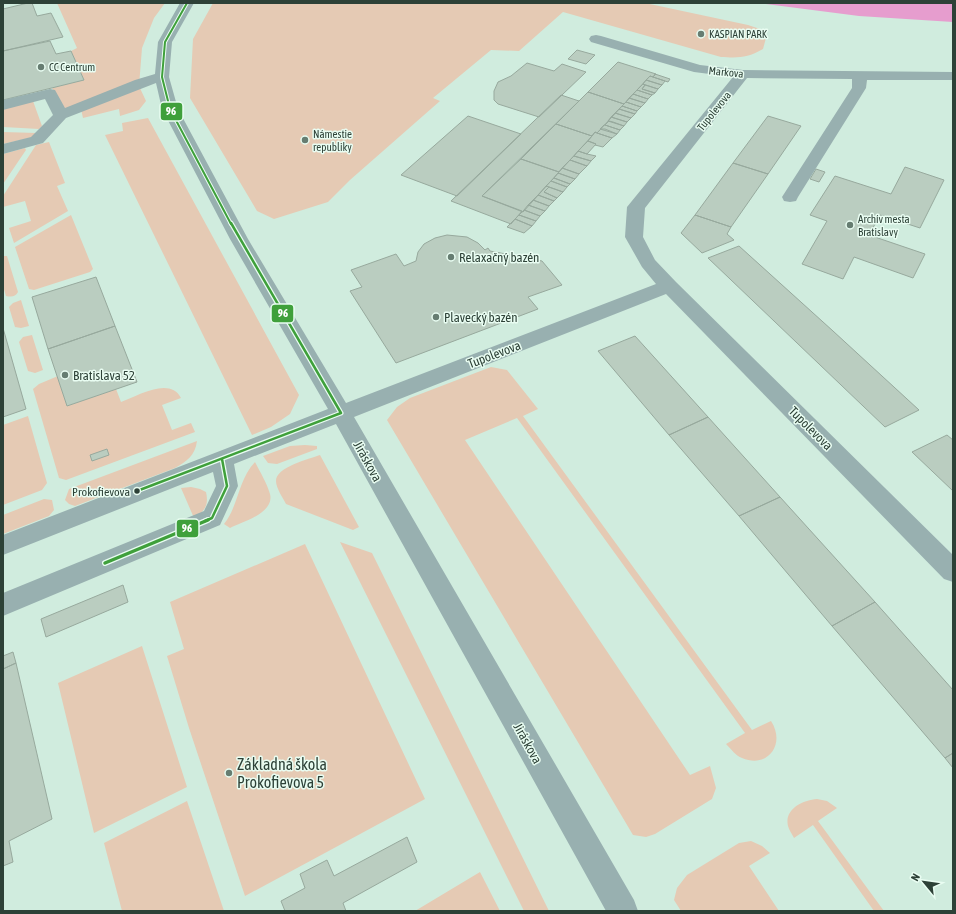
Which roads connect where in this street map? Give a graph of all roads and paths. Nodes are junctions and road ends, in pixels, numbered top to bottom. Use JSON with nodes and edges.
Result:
{"nodes":[{"id":1,"x":187,"y":3,"type":"edge"},
{"id":2,"x":596,"y":39,"type":"dead end"},
{"id":3,"x":743,"y":74,"type":"junction"},
{"id":4,"x":860,"y":75,"type":"junction"},
{"id":5,"x":953,"y":76,"type":"edge"},
{"id":6,"x":162,"y":77,"type":"junction"},
{"id":7,"x":3,"y":104,"type":"edge"},
{"id":8,"x":61,"y":115,"type":"junction"},
{"id":9,"x":3,"y":149,"type":"edge"},
{"id":10,"x":790,"y":197,"type":"dead end"},
{"id":11,"x":669,"y":286,"type":"junction"},
{"id":12,"x":341,"y":413,"type":"junction"},
{"id":13,"x":222,"y":459,"type":"junction"},
{"id":14,"x":3,"y":545,"type":"edge"},
{"id":15,"x":953,"y":571,"type":"edge"},
{"id":16,"x":3,"y":606,"type":"edge"},
{"id":17,"x":623,"y":911,"type":"edge"}],
"edges":[{"from":1,"to":6,"type":"street","name":"Jiráskova"},
{"from":2,"to":3,"type":"street","name":"Markova"},
{"from":3,"to":4,"type":"street","name":"Markova"},
{"from":3,"to":11,"type":"street","name":"Tupolevova"},
{"from":4,"to":5,"type":"street","name":"Markova"},
{"from":4,"to":10,"type":"street"},
{"from":6,"to":8,"type":"street"},
{"from":6,"to":12,"type":"street","name":"Jiráskova"},
{"from":7,"to":8,"type":"street"},
{"from":8,"to":9,"type":"street"},
{"from":11,"to":12,"type":"street","name":"Tupolevova"},
{"from":11,"to":15,"type":"street","name":"Tupolevova"},
{"from":12,"to":13,"type":"street"},
{"from":12,"to":17,"type":"street","name":"Jiráskova"},
{"from":13,"to":14,"type":"street"},
{"from":13,"to":16,"type":"street"}]}
